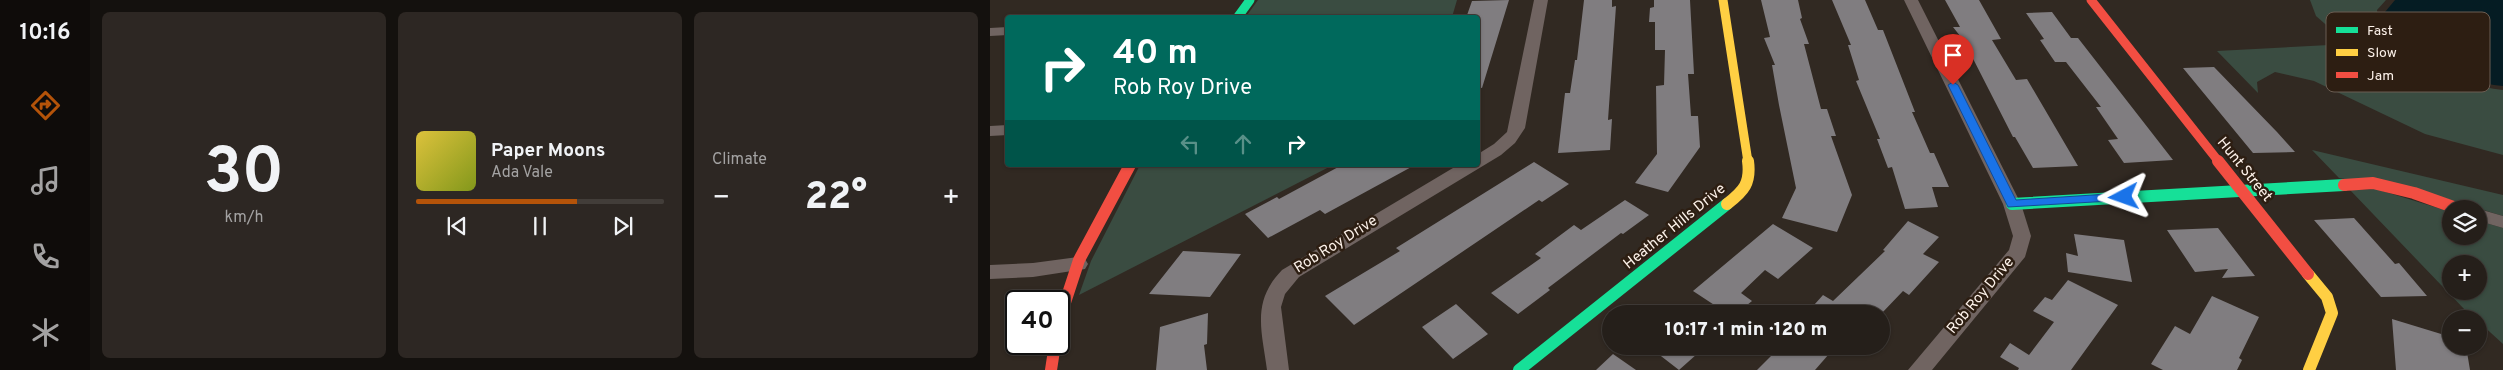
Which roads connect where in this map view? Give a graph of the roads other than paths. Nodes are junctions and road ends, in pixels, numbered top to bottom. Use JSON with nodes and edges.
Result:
{"nodes":[{"id":1,"x":1250,"y":0,"type":"edge"},
{"id":2,"x":1541,"y":0,"type":"edge"},
{"id":3,"x":1723,"y":0,"type":"edge"},
{"id":4,"x":1911,"y":0,"type":"edge"},
{"id":5,"x":2091,"y":0,"type":"edge"},
{"id":6,"x":1238,"y":15,"type":"edge"},
{"id":7,"x":1005,"y":31,"type":"edge"},
{"id":8,"x":990,"y":32,"type":"edge"},
{"id":9,"x":1005,"y":130,"type":"edge"},
{"id":10,"x":990,"y":131,"type":"edge"},
{"id":11,"x":1480,"y":160,"type":"edge"},
{"id":12,"x":1129,"y":167,"type":"edge"},
{"id":13,"x":1468,"y":167,"type":"edge"},
{"id":14,"x":2240,"y":190,"type":"junction"},
{"id":15,"x":2442,"y":203,"type":"edge"},
{"id":16,"x":2012,"y":204,"type":"junction"},
{"id":17,"x":2487,"y":217,"type":"edge"},
{"id":18,"x":2503,"y":222,"type":"edge"},
{"id":19,"x":1078,"y":264,"type":"junction"},
{"id":20,"x":990,"y":272,"type":"edge"},
{"id":21,"x":1069,"y":290,"type":"edge"},
{"id":22,"x":1053,"y":355,"type":"edge"},
{"id":23,"x":1051,"y":370,"type":"edge"},
{"id":24,"x":1278,"y":370,"type":"edge"},
{"id":25,"x":1519,"y":370,"type":"edge"},
{"id":26,"x":1919,"y":370,"type":"edge"},
{"id":27,"x":2309,"y":370,"type":"edge"}],
"edges":[{"from":1,"to":6,"type":"street"},
{"from":2,"to":11,"type":"street"},
{"from":3,"to":25,"type":"street","name":"Heather Hills Drive"},
{"from":4,"to":16,"type":"street","name":"Rob Roy Drive"},
{"from":5,"to":14,"type":"street","name":"Hunt Street"},
{"from":7,"to":8,"type":"street"},
{"from":9,"to":10,"type":"street"},
{"from":12,"to":19,"type":"street"},
{"from":13,"to":24,"type":"street","name":"Rob Roy Drive"},
{"from":14,"to":15,"type":"street"},
{"from":14,"to":16,"type":"street"},
{"from":14,"to":27,"type":"street","name":"Hunt Street"},
{"from":16,"to":26,"type":"street","name":"Rob Roy Drive"},
{"from":17,"to":18,"type":"street"},
{"from":19,"to":20,"type":"street"},
{"from":19,"to":21,"type":"street"},
{"from":22,"to":23,"type":"street"}]}
